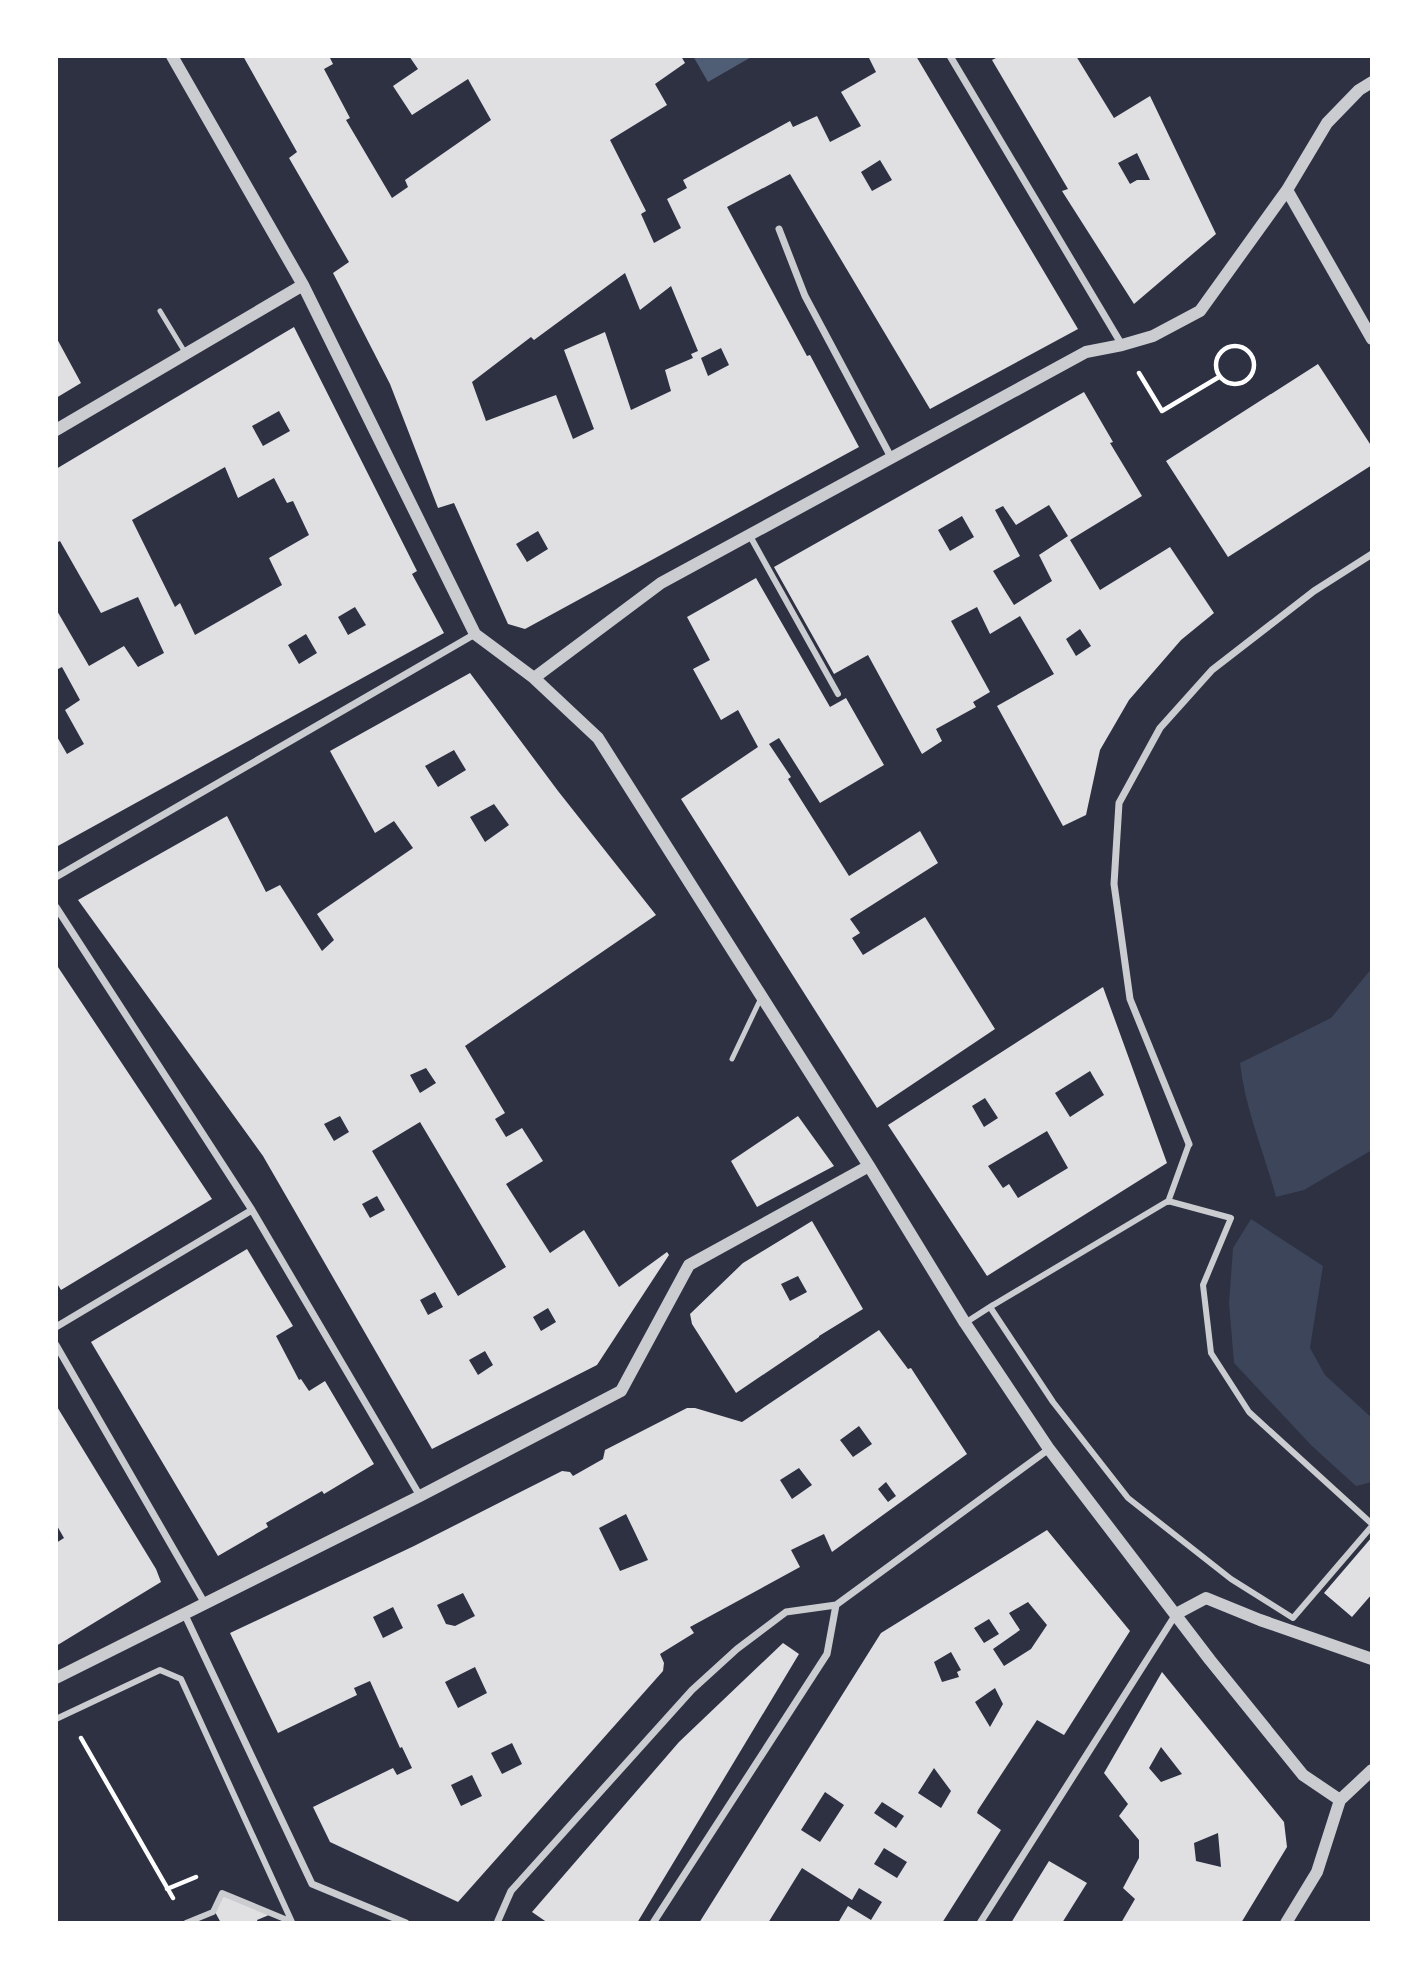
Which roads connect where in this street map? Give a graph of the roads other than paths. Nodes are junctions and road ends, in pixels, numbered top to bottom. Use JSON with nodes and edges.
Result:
{"nodes":[{"id":1,"x":172,"y":56,"type":"edge"},
{"id":2,"x":950,"y":56,"type":"edge"},
{"id":3,"x":1372,"y":82,"type":"edge"},
{"id":4,"x":1287,"y":190,"type":"junction"},
{"id":5,"x":779,"y":229,"type":"dead end"},
{"id":6,"x":303,"y":285,"type":"junction"},
{"id":7,"x":160,"y":311,"type":"dead end"},
{"id":8,"x":1372,"y":339,"type":"edge"},
{"id":9,"x":1122,"y":345,"type":"junction"},
{"id":10,"x":186,"y":354,"type":"junction"},
{"id":11,"x":56,"y":430,"type":"edge"},
{"id":12,"x":892,"y":459,"type":"junction"},
{"id":13,"x":750,"y":536,"type":"junction"},
{"id":14,"x":1372,"y":554,"type":"edge"},
{"id":15,"x":475,"y":634,"type":"junction"},
{"id":16,"x":534,"y":678,"type":"junction"},
{"id":17,"x":838,"y":694,"type":"dead end"},
{"id":18,"x":56,"y":877,"type":"edge"},
{"id":19,"x":56,"y":908,"type":"edge"},
{"id":20,"x":762,"y":996,"type":"junction"},
{"id":21,"x":732,"y":1059,"type":"dead end"},
{"id":22,"x":1189,"y":1144,"type":"joint"},
{"id":23,"x":869,"y":1166,"type":"junction"},
{"id":24,"x":1168,"y":1201,"type":"junction"},
{"id":25,"x":252,"y":1210,"type":"junction"},
{"id":26,"x":990,"y":1307,"type":"junction"},
{"id":27,"x":965,"y":1323,"type":"junction"},
{"id":28,"x":56,"y":1327,"type":"edge"},
{"id":29,"x":56,"y":1345,"type":"edge"},
{"id":30,"x":1049,"y":1449,"type":"junction"},
{"id":31,"x":420,"y":1496,"type":"junction"},
{"id":32,"x":1372,"y":1525,"type":"edge"},
{"id":33,"x":204,"y":1602,"type":"junction"},
{"id":34,"x":836,"y":1605,"type":"junction"},
{"id":35,"x":184,"y":1613,"type":"junction"},
{"id":36,"x":1176,"y":1614,"type":"junction"},
{"id":37,"x":1372,"y":1659,"type":"edge"},
{"id":38,"x":56,"y":1678,"type":"edge"},
{"id":39,"x":56,"y":1719,"type":"edge"},
{"id":40,"x":1372,"y":1770,"type":"edge"},
{"id":41,"x":1340,"y":1800,"type":"junction"},
{"id":42,"x":187,"y":1923,"type":"edge"},
{"id":43,"x":406,"y":1923,"type":"edge"},
{"id":44,"x":497,"y":1923,"type":"edge"},
{"id":45,"x":653,"y":1923,"type":"edge"},
{"id":46,"x":980,"y":1923,"type":"edge"},
{"id":47,"x":1286,"y":1923,"type":"edge"}],
"edges":[{"from":1,"to":6,"type":"street"},
{"from":2,"to":9,"type":"street"},
{"from":3,"to":4,"type":"street"},
{"from":4,"to":8,"type":"street"},
{"from":4,"to":9,"type":"street"},
{"from":5,"to":12,"type":"street"},
{"from":6,"to":10,"type":"street"},
{"from":6,"to":15,"type":"street"},
{"from":7,"to":10,"type":"lane"},
{"from":9,"to":12,"type":"street"},
{"from":10,"to":11,"type":"street"},
{"from":12,"to":13,"type":"street"},
{"from":13,"to":16,"type":"street"},
{"from":13,"to":17,"type":"street"},
{"from":14,"to":22,"type":"street"},
{"from":15,"to":16,"type":"street"},
{"from":15,"to":18,"type":"street"},
{"from":16,"to":20,"type":"street"},
{"from":19,"to":25,"type":"street"},
{"from":20,"to":21,"type":"lane"},
{"from":20,"to":23,"type":"street"},
{"from":22,"to":24,"type":"street"},
{"from":23,"to":27,"type":"street"},
{"from":23,"to":31,"type":"street"},
{"from":24,"to":26,"type":"street"},
{"from":24,"to":32,"type":"street"},
{"from":25,"to":28,"type":"street"},
{"from":25,"to":31,"type":"street"},
{"from":26,"to":27,"type":"street"},
{"from":26,"to":32,"type":"street"},
{"from":27,"to":30,"type":"street"},
{"from":29,"to":33,"type":"street"},
{"from":30,"to":34,"type":"street"},
{"from":30,"to":36,"type":"street"},
{"from":31,"to":33,"type":"street"},
{"from":33,"to":35,"type":"street"},
{"from":34,"to":44,"type":"street"},
{"from":34,"to":45,"type":"street"},
{"from":35,"to":38,"type":"street"},
{"from":35,"to":43,"type":"street"},
{"from":36,"to":37,"type":"street"},
{"from":36,"to":41,"type":"street"},
{"from":36,"to":46,"type":"street"},
{"from":39,"to":42,"type":"street"},
{"from":40,"to":41,"type":"street"},
{"from":41,"to":47,"type":"street"}]}
